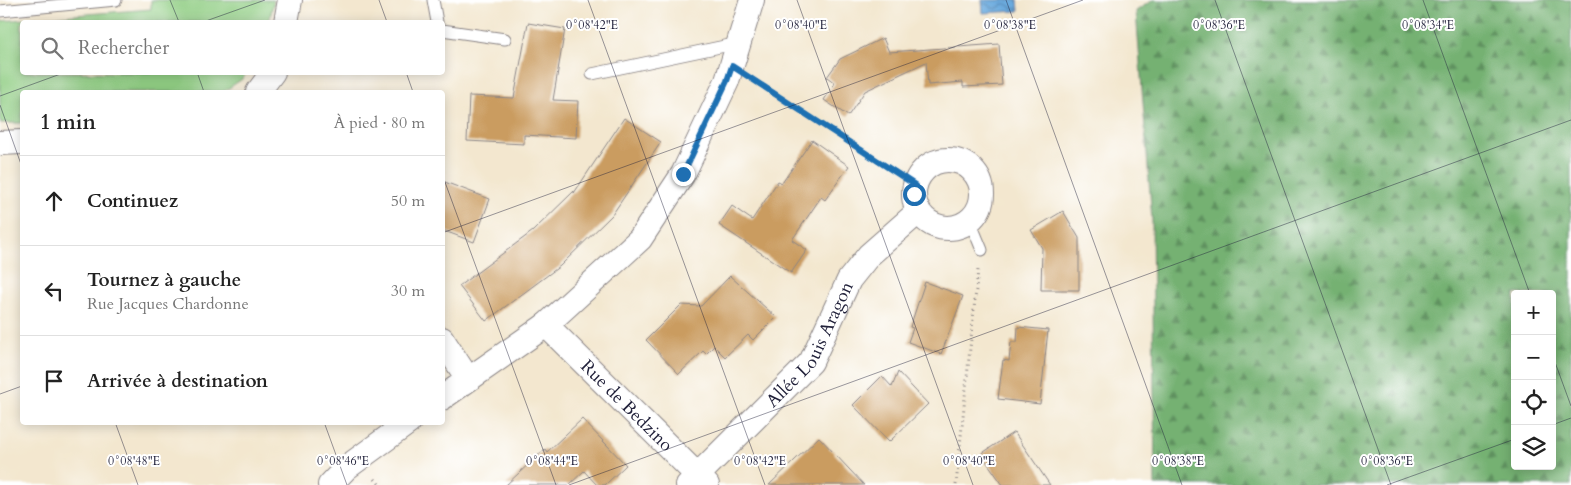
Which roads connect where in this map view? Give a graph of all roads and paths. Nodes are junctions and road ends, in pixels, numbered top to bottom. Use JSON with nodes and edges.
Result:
{"nodes":[{"id":1,"x":116,"y":0,"type":"edge"},
{"id":2,"x":290,"y":0,"type":"edge"},
{"id":3,"x":433,"y":0,"type":"edge"},
{"id":4,"x":752,"y":0,"type":"edge"},
{"id":5,"x":0,"y":11,"type":"edge"},
{"id":6,"x":286,"y":20,"type":"edge"},
{"id":7,"x":437,"y":20,"type":"edge"},
{"id":8,"x":445,"y":30,"type":"edge"},
{"id":9,"x":505,"y":39,"type":"dead end"},
{"id":10,"x":739,"y":44,"type":"junction"},
{"id":11,"x":732,"y":66,"type":"junction"},
{"id":12,"x":592,"y":74,"type":"dead end"},
{"id":13,"x":271,"y":75,"type":"edge"},
{"id":14,"x":260,"y":90,"type":"edge"},
{"id":15,"x":20,"y":142,"type":"edge"},
{"id":16,"x":0,"y":143,"type":"edge"},
{"id":17,"x":915,"y":185,"type":"junction"},
{"id":18,"x":918,"y":212,"type":"junction"},
{"id":19,"x":970,"y":221,"type":"junction"},
{"id":20,"x":982,"y":250,"type":"joint"},
{"id":21,"x":546,"y":325,"type":"junction"},
{"id":22,"x":445,"y":344,"type":"edge"},
{"id":23,"x":468,"y":379,"type":"junction"},
{"id":24,"x":445,"y":396,"type":"edge"},
{"id":25,"x":405,"y":425,"type":"edge"},
{"id":26,"x":697,"y":482,"type":"edge"},
{"id":27,"x":330,"y":485,"type":"edge"},
{"id":28,"x":956,"y":485,"type":"edge"}],
"edges":[{"from":1,"to":5,"type":"lane"},
{"from":2,"to":6,"type":"street"},
{"from":3,"to":7,"type":"lane"},
{"from":4,"to":10,"type":"street"},
{"from":8,"to":9,"type":"lane"},
{"from":10,"to":11,"type":"street"},
{"from":10,"to":12,"type":"lane"},
{"from":11,"to":17,"type":"path"},
{"from":11,"to":21,"type":"street"},
{"from":13,"to":14,"type":"street"},
{"from":15,"to":16,"type":"street"},
{"from":17,"to":18,"type":"street"},
{"from":17,"to":19,"type":"street"},
{"from":18,"to":19,"type":"street"},
{"from":18,"to":26,"type":"street","name":"Allée Louis Aragon"},
{"from":19,"to":20,"type":"lane"},
{"from":20,"to":28,"type":"path"},
{"from":21,"to":23,"type":"street"},
{"from":21,"to":26,"type":"street","name":"Rue de Bedzino"},
{"from":22,"to":23,"type":"street"},
{"from":23,"to":24,"type":"street"},
{"from":25,"to":27,"type":"street"}]}
